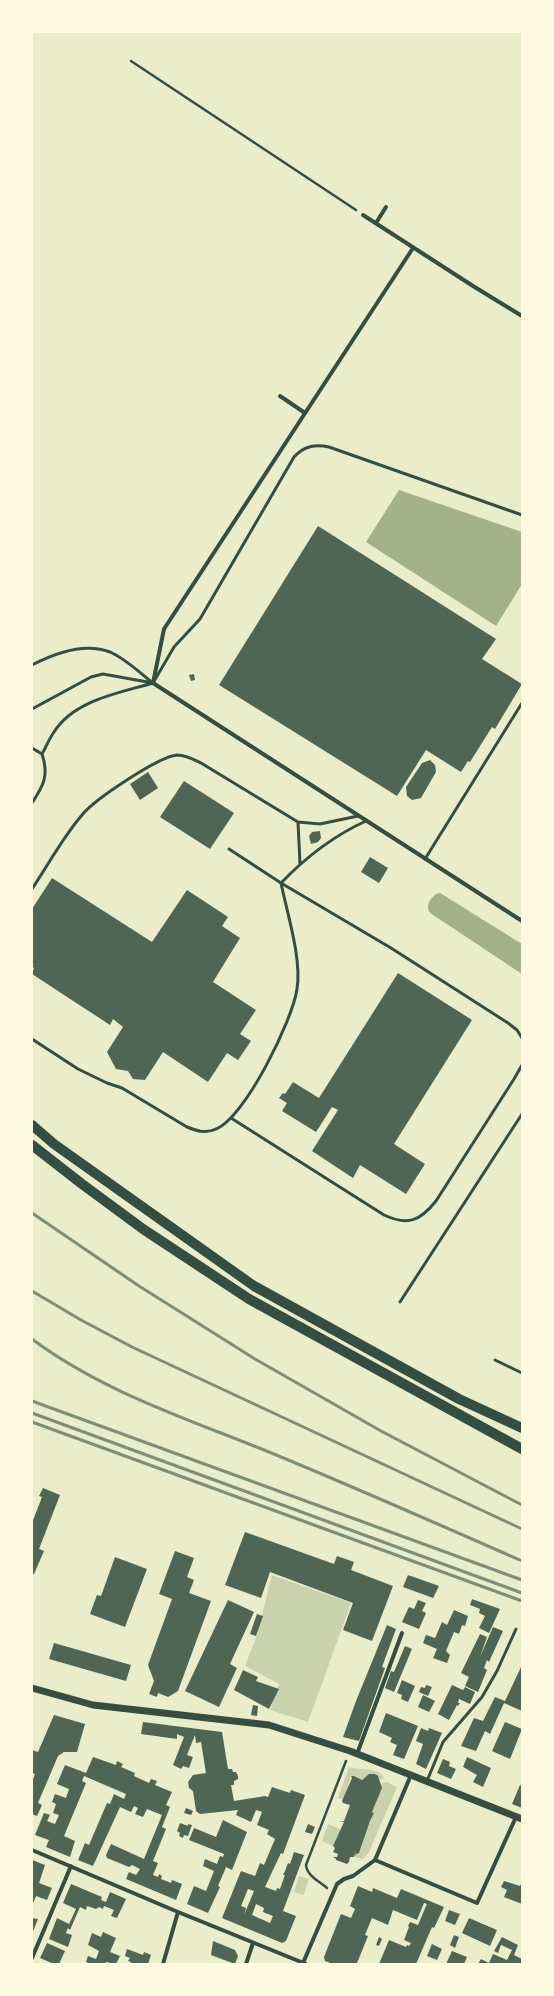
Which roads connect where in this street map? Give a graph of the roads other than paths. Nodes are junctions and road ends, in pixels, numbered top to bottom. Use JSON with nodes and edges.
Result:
{"nodes":[{"id":1,"x":386,"y":207,"type":"dead end"},
{"id":2,"x":363,"y":215,"type":"road end"},
{"id":3,"x":376,"y":223,"type":"junction"},
{"id":4,"x":413,"y":248,"type":"junction"},
{"id":5,"x":522,"y":316,"type":"edge"},
{"id":6,"x":280,"y":396,"type":"dead end"},
{"id":7,"x":304,"y":413,"type":"junction"},
{"id":8,"x":522,"y":515,"type":"edge"},
{"id":9,"x":32,"y":665,"type":"edge"},
{"id":10,"x":153,"y":683,"type":"junction"},
{"id":11,"x":522,"y":703,"type":"edge"},
{"id":12,"x":32,"y":709,"type":"edge"},
{"id":13,"x":32,"y":748,"type":"edge"},
{"id":14,"x":42,"y":754,"type":"junction"},
{"id":15,"x":32,"y":803,"type":"edge"},
{"id":16,"x":358,"y":816,"type":"junction"},
{"id":17,"x":366,"y":821,"type":"junction"},
{"id":18,"x":298,"y":822,"type":"junction"},
{"id":19,"x":229,"y":849,"type":"dead end"},
{"id":20,"x":424,"y":859,"type":"junction"},
{"id":21,"x":300,"y":864,"type":"junction"},
{"id":22,"x":281,"y":883,"type":"junction"},
{"id":23,"x":32,"y":889,"type":"edge"},
{"id":24,"x":522,"y":921,"type":"edge"},
{"id":25,"x":522,"y":1038,"type":"edge"},
{"id":26,"x":32,"y":1039,"type":"edge"},
{"id":27,"x":522,"y":1065,"type":"edge"},
{"id":28,"x":522,"y":1114,"type":"edge"},
{"id":29,"x":231,"y":1118,"type":"junction"},
{"id":30,"x":32,"y":1125,"type":"edge"},
{"id":31,"x":32,"y":1145,"type":"edge"},
{"id":32,"x":400,"y":1302,"type":"dead end"},
{"id":33,"x":495,"y":1360,"type":"dead end"},
{"id":34,"x":522,"y":1373,"type":"edge"},
{"id":35,"x":522,"y":1428,"type":"edge"},
{"id":36,"x":522,"y":1448,"type":"edge"},
{"id":37,"x":516,"y":1629,"type":"dead end"},
{"id":38,"x":402,"y":1633,"type":"dead end"},
{"id":39,"x":33,"y":1691,"type":"edge"},
{"id":40,"x":357,"y":1754,"type":"junction"},
{"id":41,"x":412,"y":1775,"type":"junction"},
{"id":42,"x":427,"y":1781,"type":"junction"},
{"id":43,"x":519,"y":1818,"type":"edge"},
{"id":44,"x":32,"y":1850,"type":"edge"},
{"id":45,"x":375,"y":1860,"type":"junction"},
{"id":46,"x":71,"y":1866,"type":"junction"},
{"id":47,"x":178,"y":1912,"type":"junction"},
{"id":48,"x":253,"y":1943,"type":"junction"},
{"id":49,"x":32,"y":1958,"type":"edge"},
{"id":50,"x":305,"y":1963,"type":"edge"},
{"id":51,"x":164,"y":1964,"type":"edge"},
{"id":52,"x":246,"y":1964,"type":"edge"}],
"edges":[{"from":1,"to":3,"type":"street"},
{"from":2,"to":3,"type":"street"},
{"from":3,"to":4,"type":"street"},
{"from":4,"to":5,"type":"street"},
{"from":4,"to":7,"type":"street"},
{"from":6,"to":7,"type":"street"},
{"from":7,"to":10,"type":"street"},
{"from":8,"to":10,"type":"lane"},
{"from":9,"to":10,"type":"lane"},
{"from":10,"to":12,"type":"lane"},
{"from":10,"to":14,"type":"lane"},
{"from":10,"to":16,"type":"street"},
{"from":11,"to":20,"type":"lane"},
{"from":13,"to":14,"type":"lane"},
{"from":14,"to":15,"type":"lane"},
{"from":16,"to":17,"type":"street"},
{"from":16,"to":18,"type":"lane"},
{"from":17,"to":20,"type":"street"},
{"from":17,"to":21,"type":"lane"},
{"from":18,"to":21,"type":"lane"},
{"from":18,"to":23,"type":"lane"},
{"from":19,"to":22,"type":"lane"},
{"from":20,"to":24,"type":"street"},
{"from":21,"to":22,"type":"lane"},
{"from":22,"to":25,"type":"lane"},
{"from":22,"to":29,"type":"lane"},
{"from":26,"to":29,"type":"lane"},
{"from":27,"to":29,"type":"lane"},
{"from":28,"to":32,"type":"lane"},
{"from":30,"to":35,"type":"main road"},
{"from":31,"to":36,"type":"main road"},
{"from":33,"to":34,"type":"lane"},
{"from":37,"to":42,"type":"lane"},
{"from":38,"to":40,"type":"street"},
{"from":39,"to":40,"type":"street"},
{"from":40,"to":41,"type":"street"},
{"from":41,"to":42,"type":"street"},
{"from":41,"to":45,"type":"street"},
{"from":42,"to":43,"type":"street"},
{"from":43,"to":45,"type":"street"},
{"from":44,"to":46,"type":"street"},
{"from":45,"to":50,"type":"street"},
{"from":46,"to":47,"type":"street"},
{"from":46,"to":49,"type":"street"},
{"from":47,"to":48,"type":"street"},
{"from":47,"to":51,"type":"street"},
{"from":48,"to":50,"type":"street"},
{"from":48,"to":52,"type":"street"}]}
